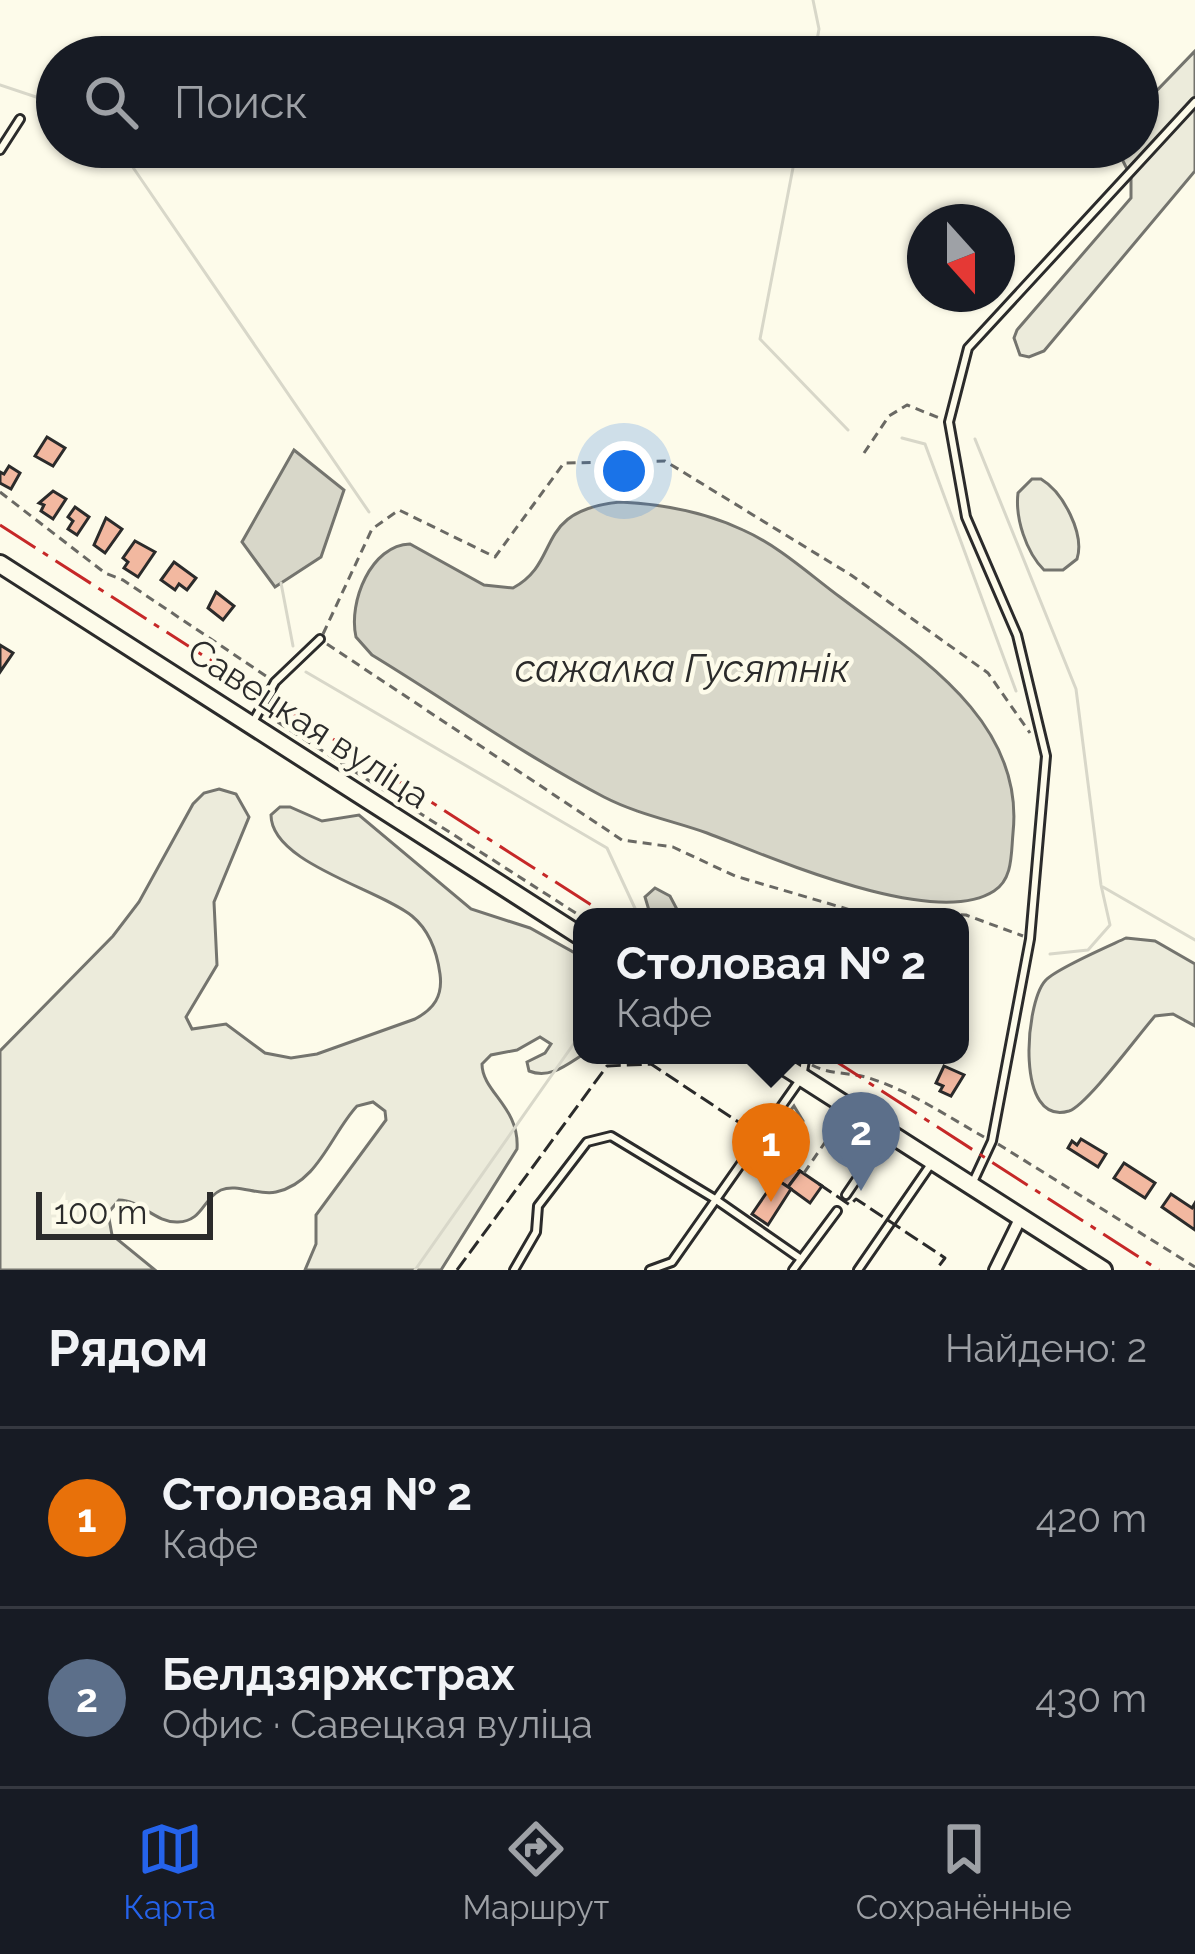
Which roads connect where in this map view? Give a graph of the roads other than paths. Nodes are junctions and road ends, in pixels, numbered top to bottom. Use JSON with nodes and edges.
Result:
{"nodes":[{"id":1,"x":1195,"y":102,"type":"edge"},
{"id":2,"x":20,"y":119,"type":"dead end"},
{"id":3,"x":1159,"y":141,"type":"edge"},
{"id":4,"x":0,"y":150,"type":"edge"},
{"id":5,"x":1134,"y":168,"type":"edge"},
{"id":6,"x":0,"y":564,"type":"edge"},
{"id":7,"x":320,"y":639,"type":"road end"},
{"id":8,"x":256,"y":718,"type":"junction"},
{"id":9,"x":573,"y":931,"type":"edge"},
{"id":10,"x":804,"y":1064,"type":"edge"},
{"id":11,"x":888,"y":1133,"type":"junction"},
{"id":12,"x":933,"y":1161,"type":"junction"},
{"id":13,"x":971,"y":1185,"type":"junction"},
{"id":14,"x":846,"y":1195,"type":"dead end"},
{"id":15,"x":715,"y":1199,"type":"junction"},
{"id":16,"x":837,"y":1211,"type":"dead end"},
{"id":17,"x":1021,"y":1217,"type":"junction"},
{"id":18,"x":801,"y":1259,"type":"junction"},
{"id":19,"x":515,"y":1269,"type":"edge"},
{"id":20,"x":650,"y":1270,"type":"edge"},
{"id":21,"x":793,"y":1270,"type":"edge"},
{"id":22,"x":858,"y":1270,"type":"edge"},
{"id":23,"x":995,"y":1270,"type":"edge"},
{"id":24,"x":1103,"y":1270,"type":"edge"}],
"edges":[{"from":1,"to":3,"type":"lane"},
{"from":2,"to":4,"type":"lane"},
{"from":5,"to":13,"type":"lane"},
{"from":6,"to":8,"type":"main road","name":"Савецкая вуліца"},
{"from":7,"to":8,"type":"lane"},
{"from":8,"to":9,"type":"main road","name":"Савецкая вуліца"},
{"from":10,"to":11,"type":"main road"},
{"from":10,"to":15,"type":"lane"},
{"from":11,"to":12,"type":"main road"},
{"from":11,"to":14,"type":"lane"},
{"from":12,"to":13,"type":"main road"},
{"from":12,"to":22,"type":"lane"},
{"from":13,"to":17,"type":"main road"},
{"from":15,"to":18,"type":"lane"},
{"from":15,"to":19,"type":"lane"},
{"from":15,"to":20,"type":"lane"},
{"from":16,"to":18,"type":"lane"},
{"from":17,"to":23,"type":"street"},
{"from":17,"to":24,"type":"main road"},
{"from":18,"to":21,"type":"lane"}]}
